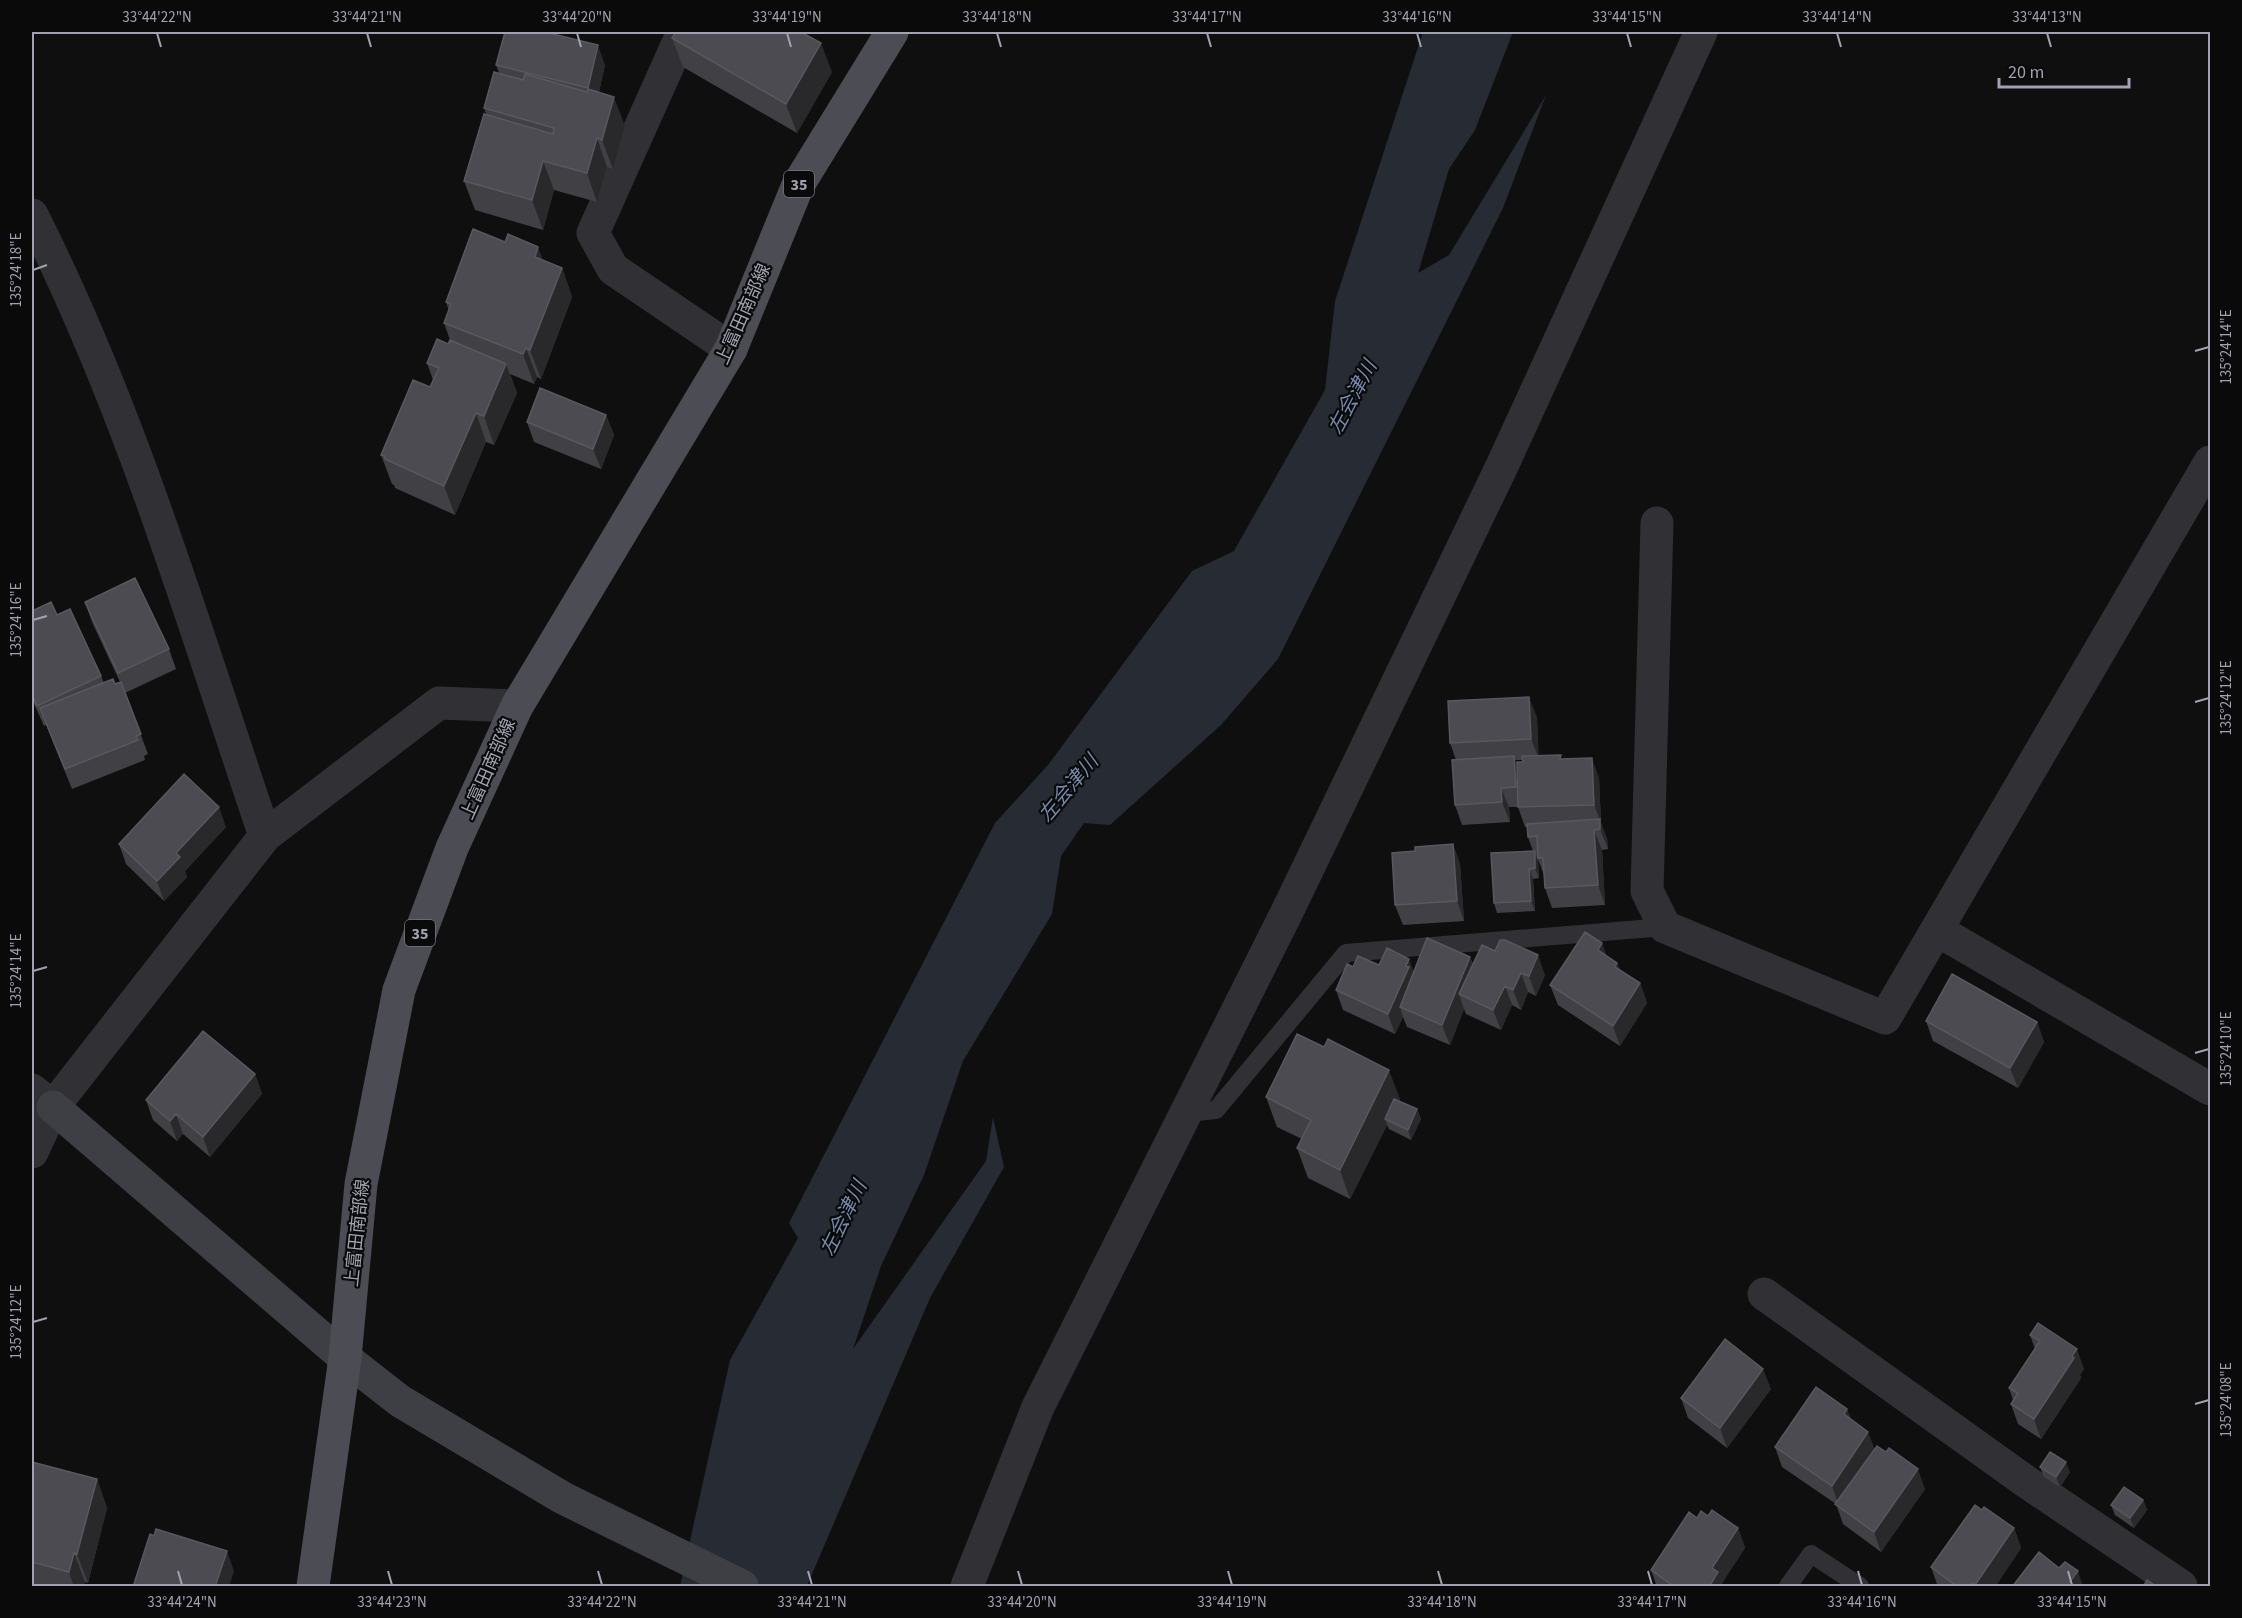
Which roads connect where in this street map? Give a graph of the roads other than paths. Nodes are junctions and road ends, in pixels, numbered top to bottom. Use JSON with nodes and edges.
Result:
{"nodes":[{"id":1,"x":683,"y":32,"type":"edge"},
{"id":2,"x":892,"y":32,"type":"edge"},
{"id":3,"x":1701,"y":32,"type":"edge"},
{"id":4,"x":32,"y":215,"type":"edge"},
{"id":5,"x":731,"y":348,"type":"junction"},
{"id":6,"x":2211,"y":462,"type":"edge"},
{"id":7,"x":1657,"y":522,"type":"dead end"},
{"id":8,"x":517,"y":706,"type":"junction"},
{"id":9,"x":265,"y":836,"type":"junction"},
{"id":10,"x":1665,"y":927,"type":"junction"},
{"id":11,"x":1937,"y":930,"type":"junction"},
{"id":12,"x":2211,"y":1089,"type":"edge"},
{"id":13,"x":42,"y":1099,"type":"edge"},
{"id":14,"x":1186,"y":1113,"type":"junction"},
{"id":15,"x":32,"y":1152,"type":"edge"},
{"id":16,"x":1764,"y":1294,"type":"dead end"},
{"id":17,"x":345,"y":1358,"type":"junction"},
{"id":18,"x":313,"y":1587,"type":"edge"},
{"id":19,"x":742,"y":1587,"type":"edge"},
{"id":20,"x":967,"y":1587,"type":"edge"},
{"id":21,"x":1788,"y":1587,"type":"edge"},
{"id":22,"x":1860,"y":1587,"type":"edge"},
{"id":23,"x":2181,"y":1587,"type":"edge"}],
"edges":[{"from":1,"to":5,"type":"street"},
{"from":2,"to":5,"type":"main road","name":"上富田南部線","number":"35"},
{"from":3,"to":14,"type":"street"},
{"from":4,"to":9,"type":"street"},
{"from":5,"to":8,"type":"main road","name":"上富田南部線","number":"35"},
{"from":6,"to":11,"type":"street"},
{"from":7,"to":10,"type":"street"},
{"from":8,"to":9,"type":"street"},
{"from":8,"to":17,"type":"main road","name":"上富田南部線","number":"35"},
{"from":9,"to":13,"type":"street"},
{"from":10,"to":11,"type":"street"},
{"from":10,"to":14,"type":"lane"},
{"from":11,"to":12,"type":"street"},
{"from":13,"to":15,"type":"street"},
{"from":13,"to":17,"type":"street"},
{"from":14,"to":20,"type":"street"},
{"from":16,"to":23,"type":"street"},
{"from":17,"to":18,"type":"main road","name":"上富田南部線","number":"35"},
{"from":17,"to":19,"type":"street"},
{"from":21,"to":22,"type":"lane"}]}
